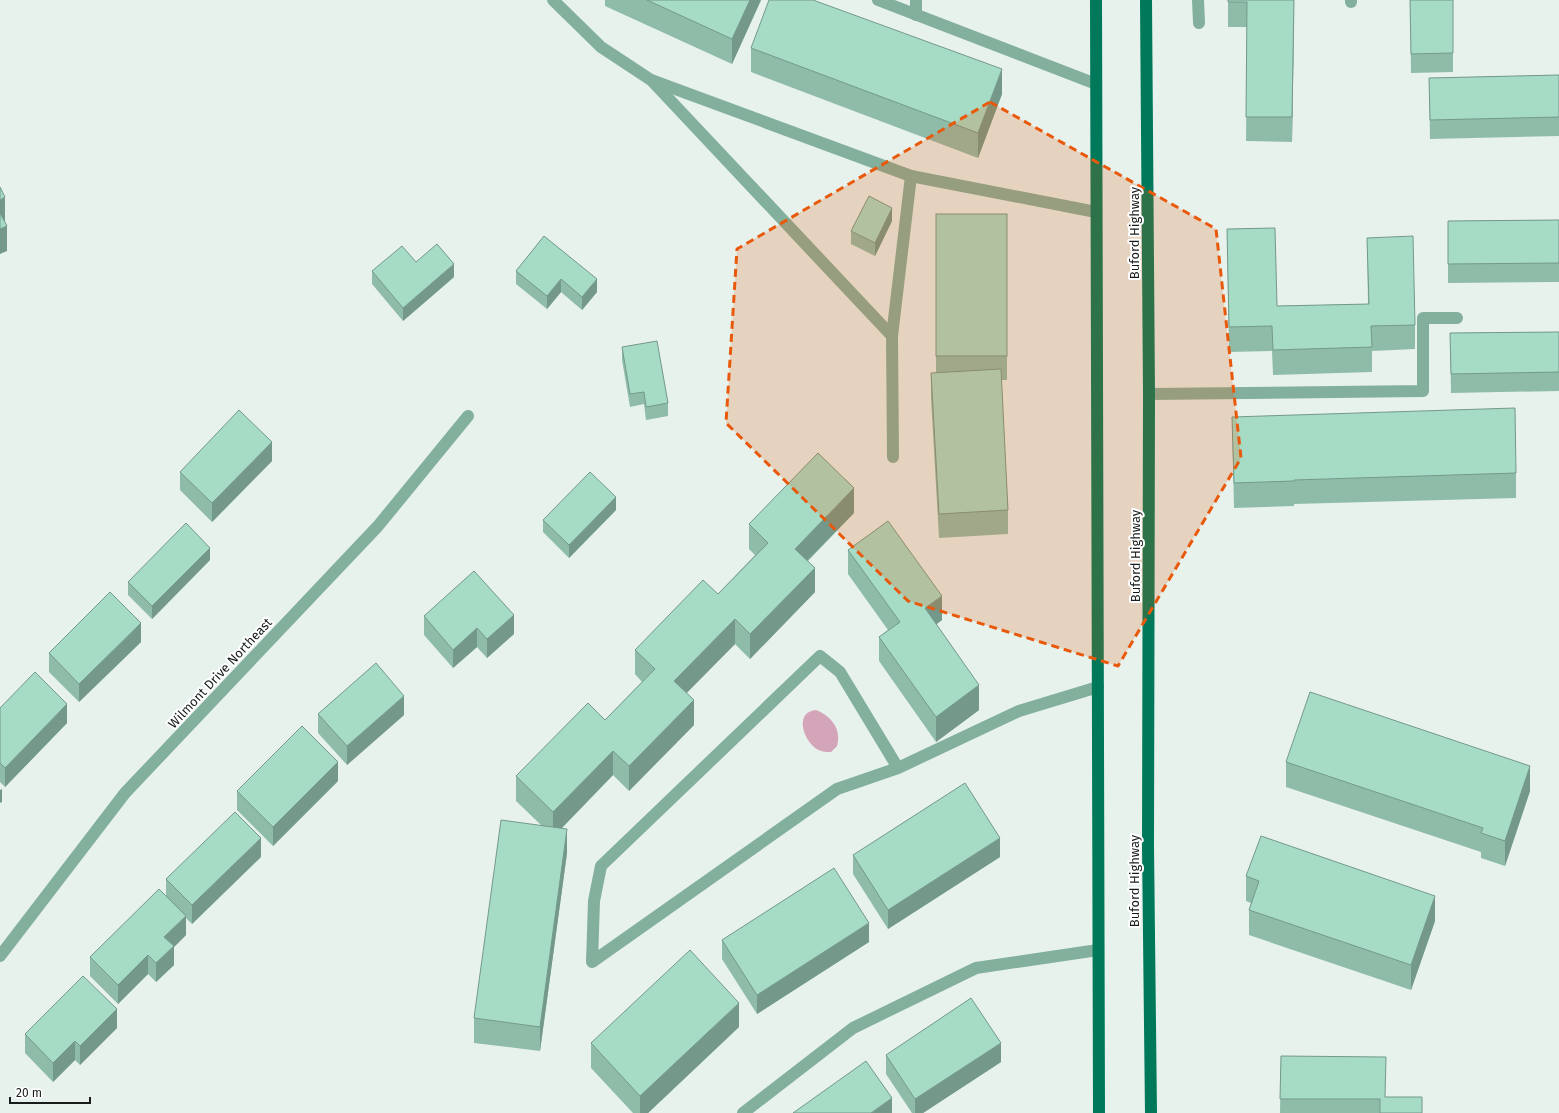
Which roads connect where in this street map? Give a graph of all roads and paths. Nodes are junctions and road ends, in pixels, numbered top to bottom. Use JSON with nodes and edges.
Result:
{"nodes":[{"id":1,"x":553,"y":0,"type":"edge"},
{"id":2,"x":878,"y":0,"type":"edge"},
{"id":3,"x":916,"y":0,"type":"edge"},
{"id":4,"x":1096,"y":0,"type":"edge"},
{"id":5,"x":1146,"y":0,"type":"edge"},
{"id":6,"x":1198,"y":0,"type":"edge"},
{"id":7,"x":916,"y":15,"type":"junction"},
{"id":8,"x":1199,"y":23,"type":"dead end"},
{"id":9,"x":651,"y":80,"type":"junction"},
{"id":10,"x":1096,"y":84,"type":"junction"},
{"id":11,"x":912,"y":176,"type":"junction"},
{"id":12,"x":1096,"y":212,"type":"junction"},
{"id":13,"x":1457,"y":318,"type":"dead end"},
{"id":14,"x":892,"y":336,"type":"junction"},
{"id":15,"x":1149,"y":394,"type":"junction"},
{"id":16,"x":468,"y":416,"type":"dead end"},
{"id":17,"x":893,"y":457,"type":"dead end"},
{"id":18,"x":1098,"y":687,"type":"junction"},
{"id":19,"x":898,"y":768,"type":"junction"},
{"id":20,"x":1098,"y":950,"type":"junction"},
{"id":21,"x":0,"y":956,"type":"edge"},
{"id":22,"x":743,"y":1113,"type":"edge"},
{"id":23,"x":1098,"y":1113,"type":"edge"},
{"id":24,"x":1151,"y":1113,"type":"edge"}],
"edges":[{"from":1,"to":9,"type":"street"},
{"from":2,"to":7,"type":"street"},
{"from":3,"to":7,"type":"street"},
{"from":4,"to":10,"type":"main road"},
{"from":5,"to":15,"type":"main road","name":"Buford Highway"},
{"from":6,"to":8,"type":"street"},
{"from":7,"to":10,"type":"street"},
{"from":9,"to":11,"type":"street"},
{"from":9,"to":14,"type":"street"},
{"from":10,"to":12,"type":"main road"},
{"from":11,"to":12,"type":"street"},
{"from":11,"to":14,"type":"street"},
{"from":12,"to":18,"type":"main road"},
{"from":13,"to":15,"type":"street"},
{"from":14,"to":17,"type":"street"},
{"from":15,"to":24,"type":"main road","name":"Buford Highway"},
{"from":16,"to":21,"type":"street","name":"Wilmont Drive Northeast"},
{"from":18,"to":19,"type":"street"},
{"from":18,"to":20,"type":"main road"},
{"from":19,"to":19,"type":"street"},
{"from":20,"to":22,"type":"street"},
{"from":20,"to":23,"type":"main road"}]}
